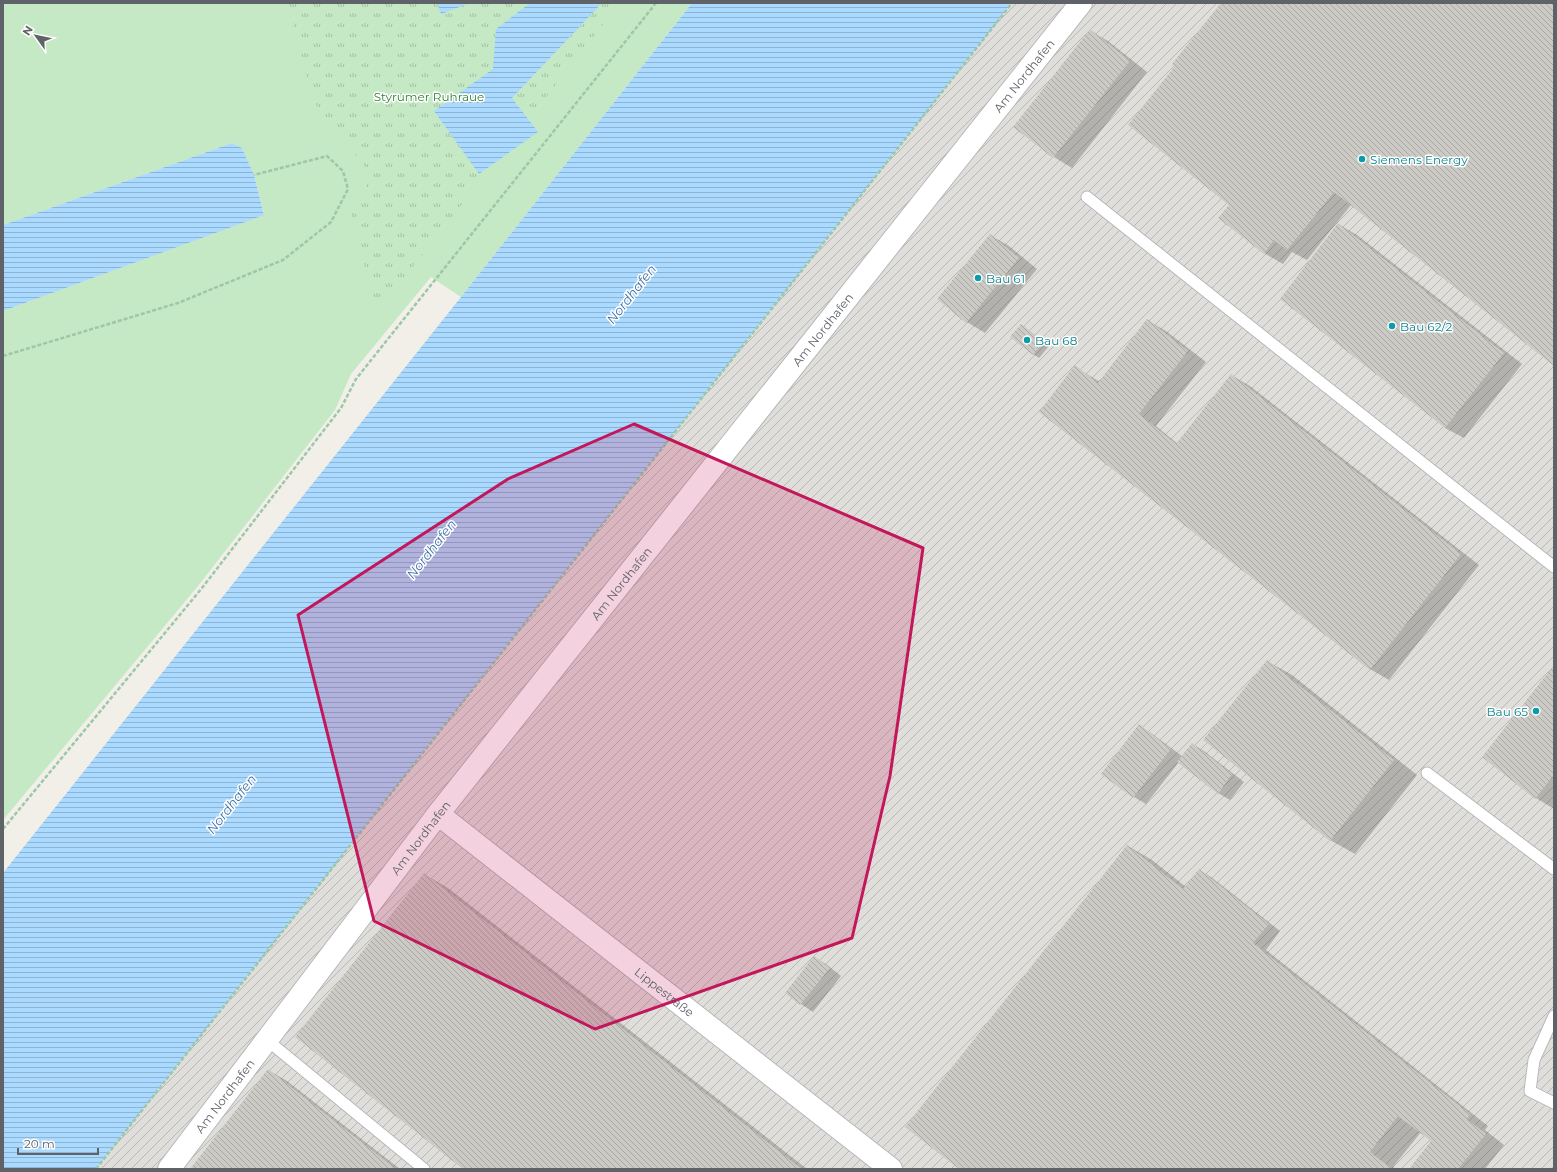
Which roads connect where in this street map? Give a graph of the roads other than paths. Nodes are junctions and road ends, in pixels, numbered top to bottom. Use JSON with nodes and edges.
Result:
{"nodes":[{"id":1,"x":1081,"y":3,"type":"edge"},
{"id":2,"x":1087,"y":197,"type":"dead end"},
{"id":3,"x":1554,"y":567,"type":"edge"},
{"id":4,"x":1428,"y":773,"type":"dead end"},
{"id":5,"x":438,"y":814,"type":"junction"},
{"id":6,"x":1554,"y":869,"type":"edge"},
{"id":7,"x":1554,"y":1016,"type":"edge"},
{"id":8,"x":267,"y":1040,"type":"junction"},
{"id":9,"x":1554,"y":1102,"type":"edge"},
{"id":10,"x":169,"y":1169,"type":"edge"},
{"id":11,"x":424,"y":1169,"type":"edge"},
{"id":12,"x":891,"y":1169,"type":"edge"}],
"edges":[{"from":1,"to":5,"type":"street","name":"Am Nordhafen"},
{"from":2,"to":3,"type":"lane"},
{"from":4,"to":6,"type":"lane"},
{"from":5,"to":8,"type":"street","name":"Am Nordhafen"},
{"from":5,"to":12,"type":"street","name":"Lippestraße"},
{"from":7,"to":9,"type":"lane"},
{"from":8,"to":10,"type":"street","name":"Am Nordhafen"},
{"from":8,"to":11,"type":"lane"}]}
